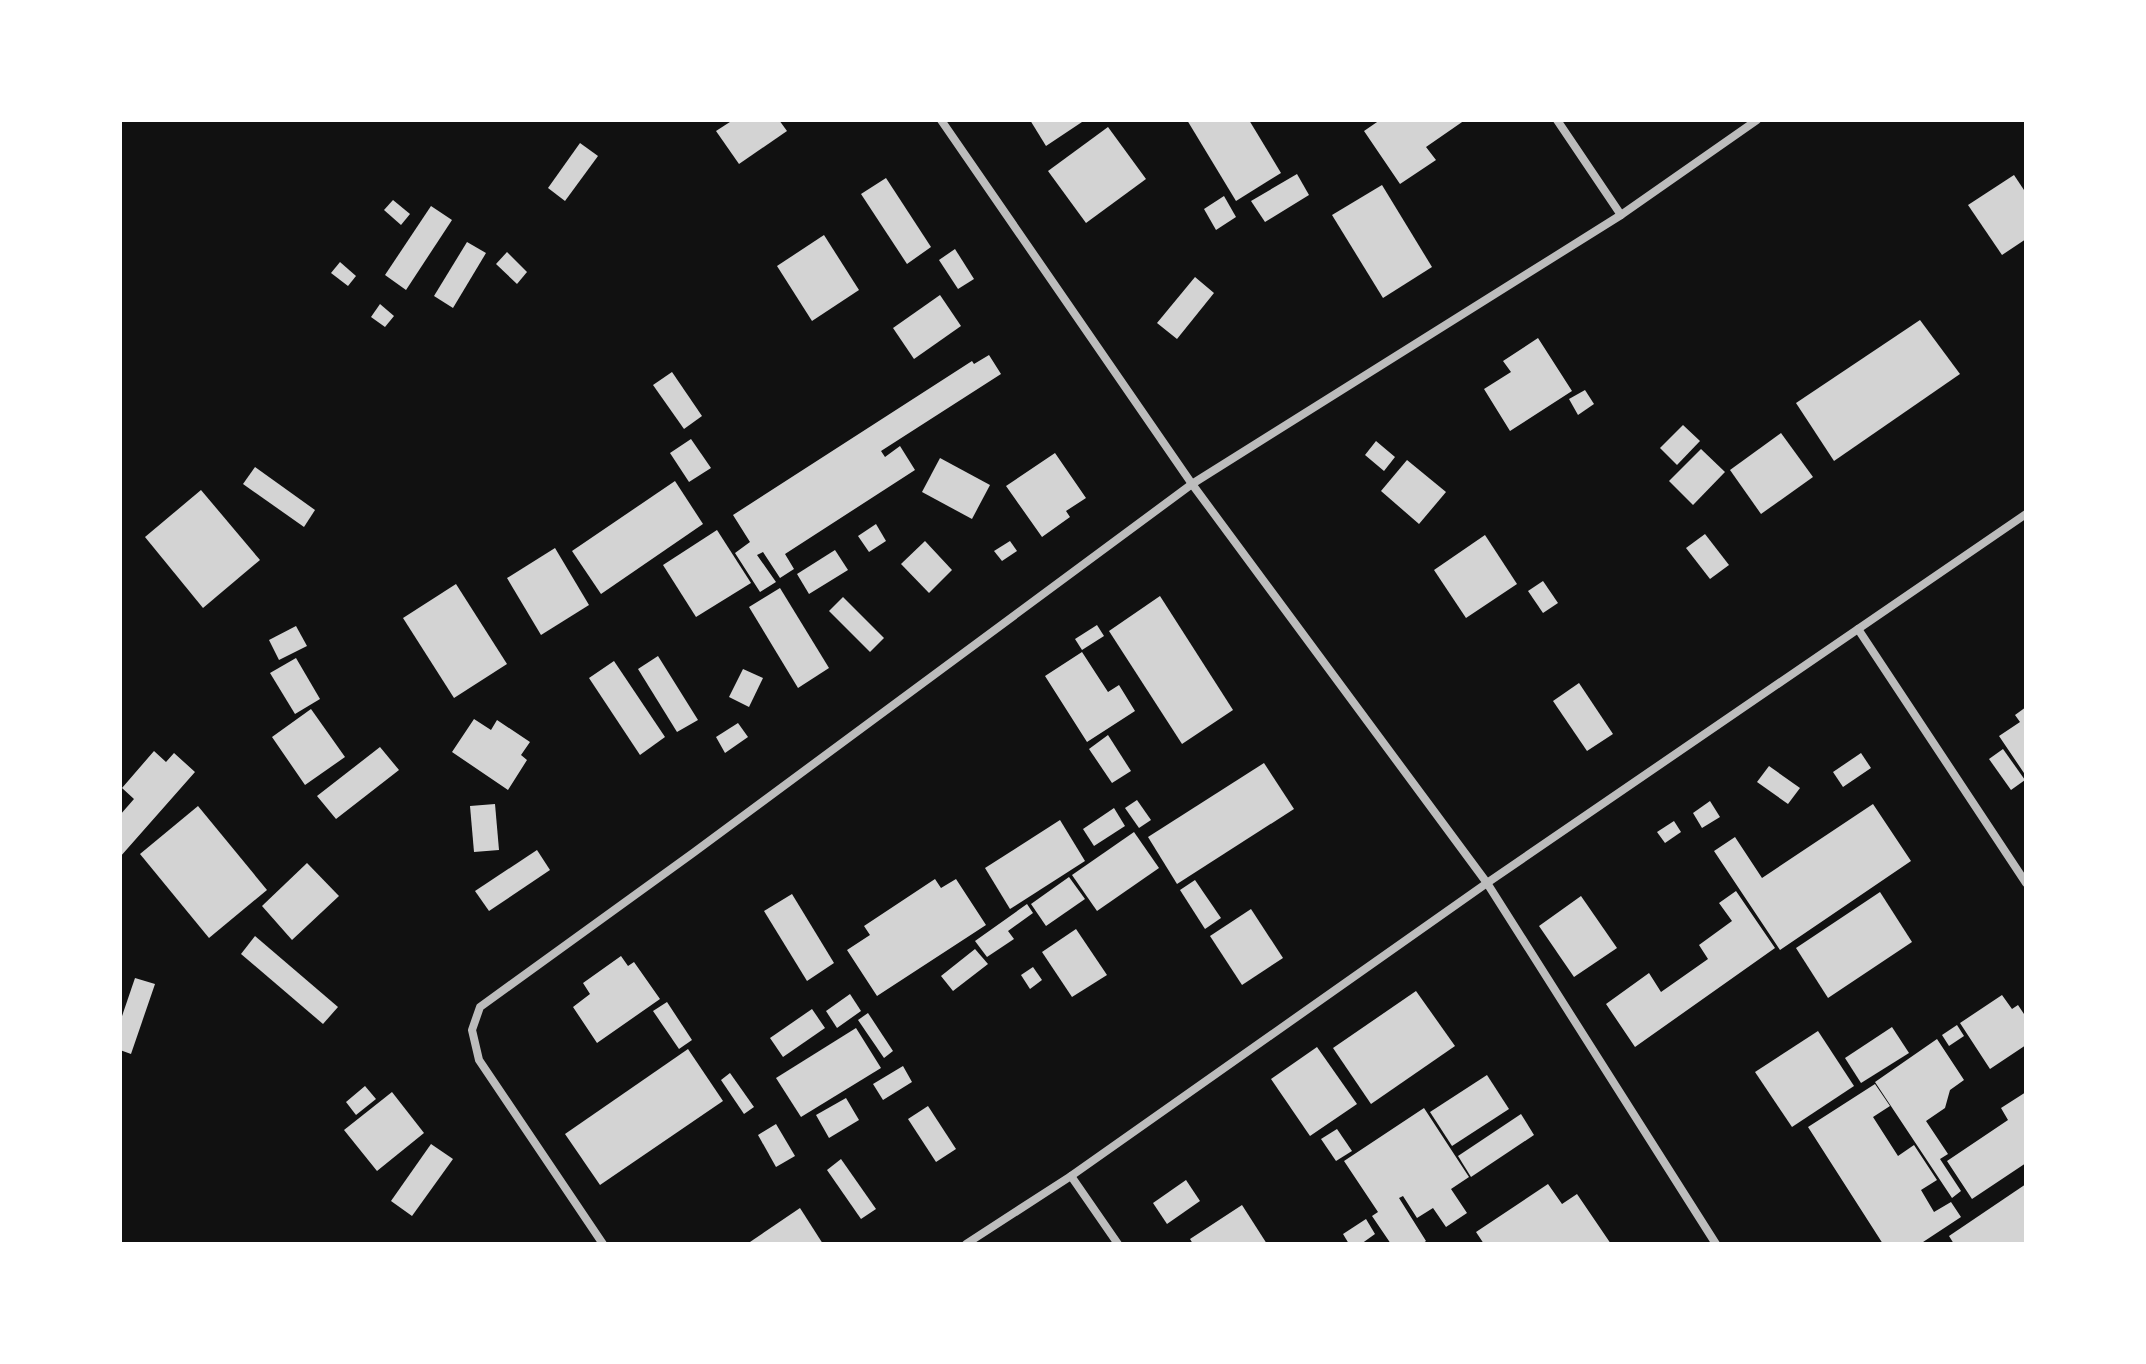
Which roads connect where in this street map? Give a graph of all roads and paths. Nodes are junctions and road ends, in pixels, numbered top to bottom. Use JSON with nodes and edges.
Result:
{"nodes":[{"id":1,"x":941,"y":120,"type":"edge"},
{"id":2,"x":1557,"y":120,"type":"edge"},
{"id":3,"x":1757,"y":120,"type":"edge"},
{"id":4,"x":1621,"y":215,"type":"junction"},
{"id":5,"x":1192,"y":484,"type":"junction"},
{"id":6,"x":2026,"y":514,"type":"edge"},
{"id":7,"x":1858,"y":629,"type":"junction"},
{"id":8,"x":1487,"y":883,"type":"junction"},
{"id":9,"x":2026,"y":883,"type":"edge"},
{"id":10,"x":1071,"y":1176,"type":"junction"},
{"id":11,"x":603,"y":1244,"type":"edge"},
{"id":12,"x":966,"y":1244,"type":"edge"},
{"id":13,"x":1118,"y":1244,"type":"edge"},
{"id":14,"x":1716,"y":1244,"type":"edge"}],
"edges":[{"from":1,"to":5,"type":"street"},
{"from":2,"to":4,"type":"street"},
{"from":3,"to":4,"type":"street"},
{"from":4,"to":5,"type":"street"},
{"from":5,"to":8,"type":"street"},
{"from":5,"to":11,"type":"street"},
{"from":6,"to":7,"type":"street"},
{"from":7,"to":8,"type":"street"},
{"from":7,"to":9,"type":"street"},
{"from":8,"to":10,"type":"street"},
{"from":8,"to":14,"type":"street"},
{"from":10,"to":12,"type":"street"},
{"from":10,"to":13,"type":"street"}]}
